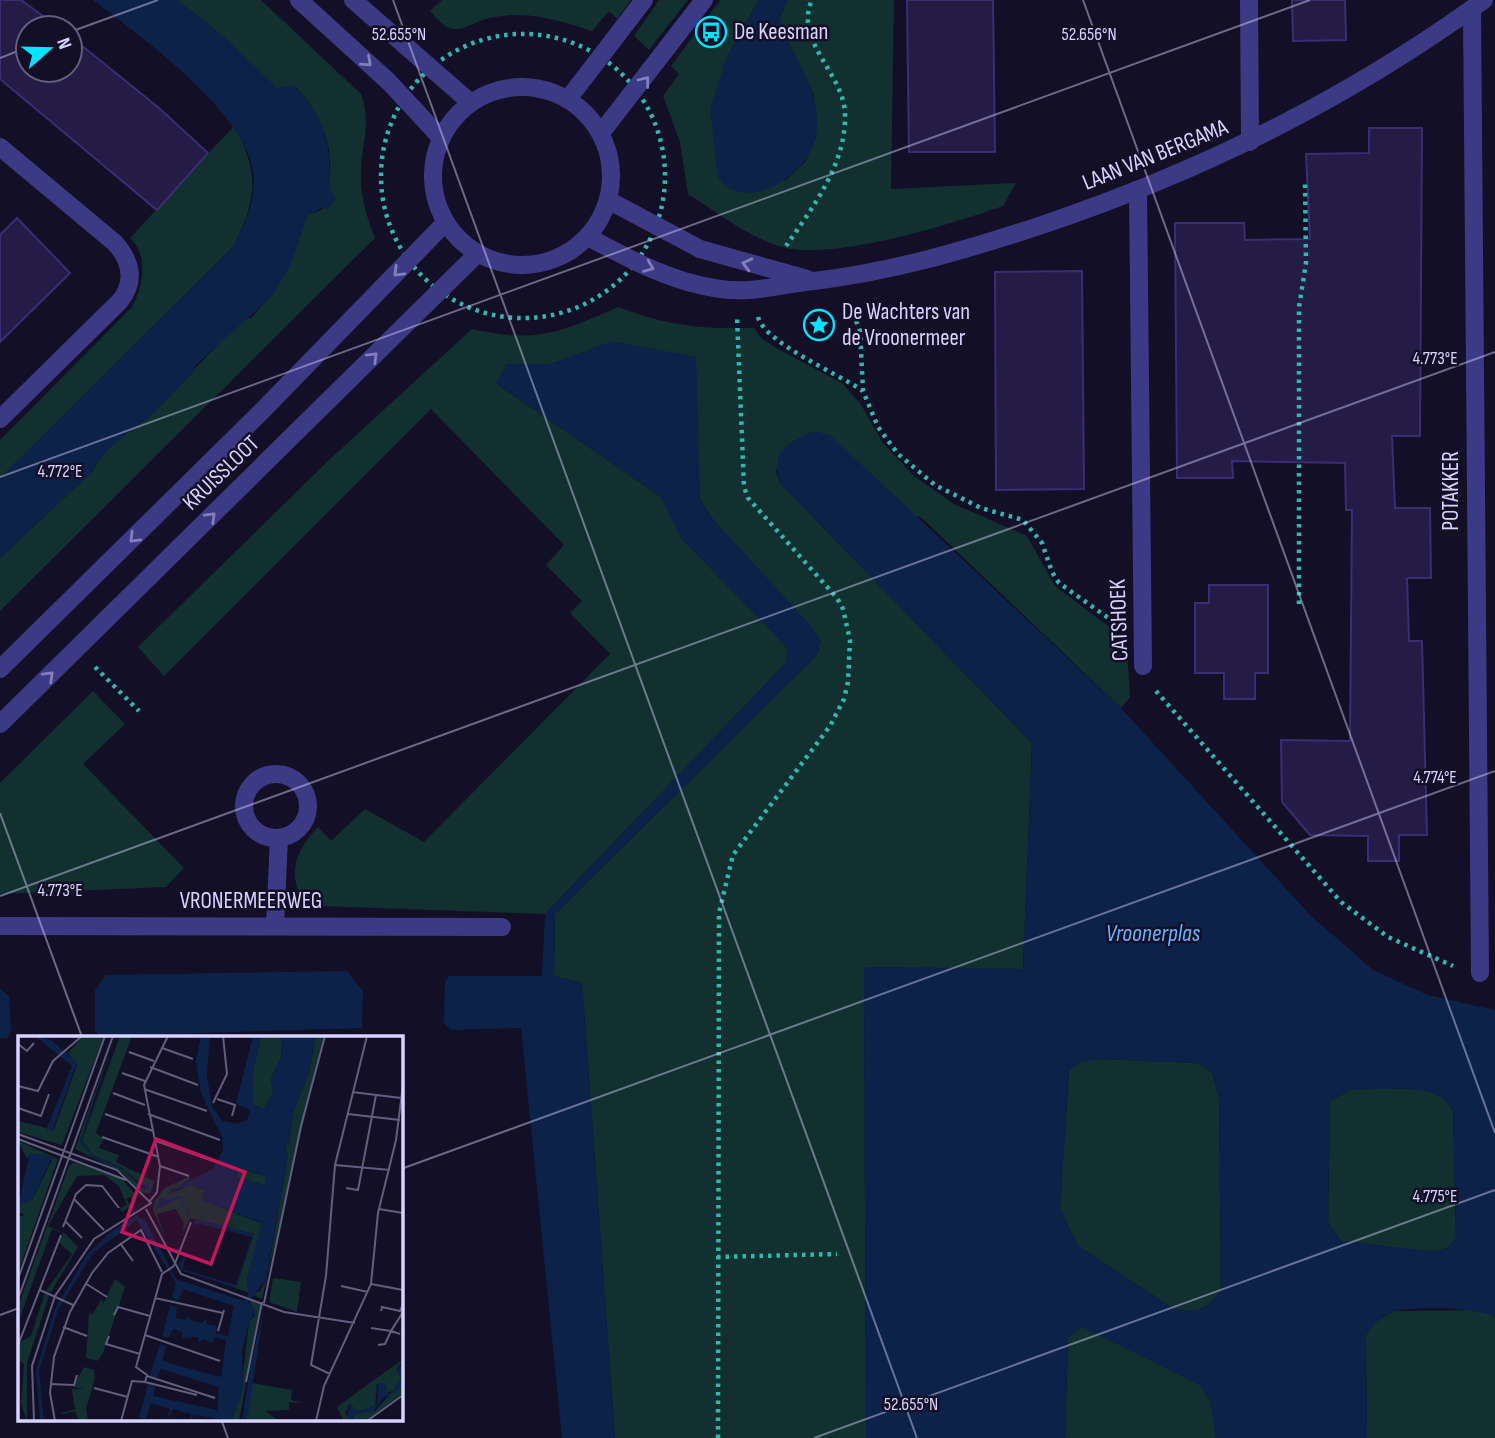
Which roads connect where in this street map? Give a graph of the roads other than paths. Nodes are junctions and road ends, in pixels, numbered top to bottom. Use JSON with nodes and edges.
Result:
{"nodes":[{"id":1,"x":299,"y":0,"type":"edge"},
{"id":2,"x":353,"y":0,"type":"edge"},
{"id":3,"x":644,"y":0,"type":"edge"},
{"id":4,"x":704,"y":0,"type":"edge"},
{"id":5,"x":1249,"y":0,"type":"edge"},
{"id":6,"x":1478,"y":4,"type":"edge"},
{"id":7,"x":568,"y":99,"type":"junction"},
{"id":8,"x":471,"y":103,"type":"junction"},
{"id":9,"x":601,"y":133,"type":"junction"},
{"id":10,"x":442,"y":138,"type":"junction"},
{"id":11,"x":1250,"y":142,"type":"junction"},
{"id":12,"x":0,"y":147,"type":"edge"},
{"id":13,"x":1138,"y":191,"type":"junction"},
{"id":14,"x":608,"y":200,"type":"junction"},
{"id":15,"x":445,"y":223,"type":"junction"},
{"id":16,"x":588,"y":237,"type":"junction"},
{"id":17,"x":476,"y":255,"type":"junction"},
{"id":18,"x":813,"y":281,"type":"junction"},
{"id":19,"x":0,"y":419,"type":"edge"},
{"id":20,"x":1143,"y":666,"type":"road end"},
{"id":21,"x":0,"y":669,"type":"edge"},
{"id":22,"x":0,"y":724,"type":"edge"},
{"id":23,"x":279,"y":838,"type":"dead end"},
{"id":24,"x":275,"y":925,"type":"junction"},
{"id":25,"x":0,"y":926,"type":"edge"},
{"id":26,"x":502,"y":927,"type":"dead end"},
{"id":27,"x":1480,"y":973,"type":"road end"}],
"edges":[{"from":1,"to":10,"type":"street","one_way":true},
{"from":2,"to":8,"type":"street"},
{"from":3,"to":7,"type":"street"},
{"from":9,"to":4,"type":"street","one_way":true},
{"from":5,"to":11,"type":"street"},
{"from":6,"to":11,"type":"street","name":"LAAN VAN BERGAMA"},
{"from":6,"to":27,"type":"street","name":"POTAKKER"},
{"from":7,"to":8,"type":"street"},
{"from":7,"to":9,"type":"street"},
{"from":8,"to":10,"type":"street"},
{"from":9,"to":14,"type":"street"},
{"from":10,"to":15,"type":"street"},
{"from":11,"to":13,"type":"street","name":"LAAN VAN BERGAMA"},
{"from":12,"to":19,"type":"street"},
{"from":13,"to":18,"type":"street","name":"LAAN VAN BERGAMA"},
{"from":13,"to":20,"type":"street","name":"CATSHOEK"},
{"from":14,"to":16,"type":"street"},
{"from":18,"to":14,"type":"street","name":"LAAN VAN BERGAMA","one_way":true},
{"from":15,"to":17,"type":"street"},
{"from":15,"to":21,"type":"street","name":"KRUISSLOOT","one_way":true},
{"from":16,"to":17,"type":"street"},
{"from":16,"to":18,"type":"street","name":"LAAN VAN BERGAMA","one_way":true},
{"from":22,"to":17,"type":"street","name":"KRUISSLOOT","one_way":true},
{"from":23,"to":24,"type":"street"},
{"from":24,"to":25,"type":"street","name":"VRONERMEERWEG"},
{"from":24,"to":26,"type":"street","name":"VRONERMEERWEG"}]}
